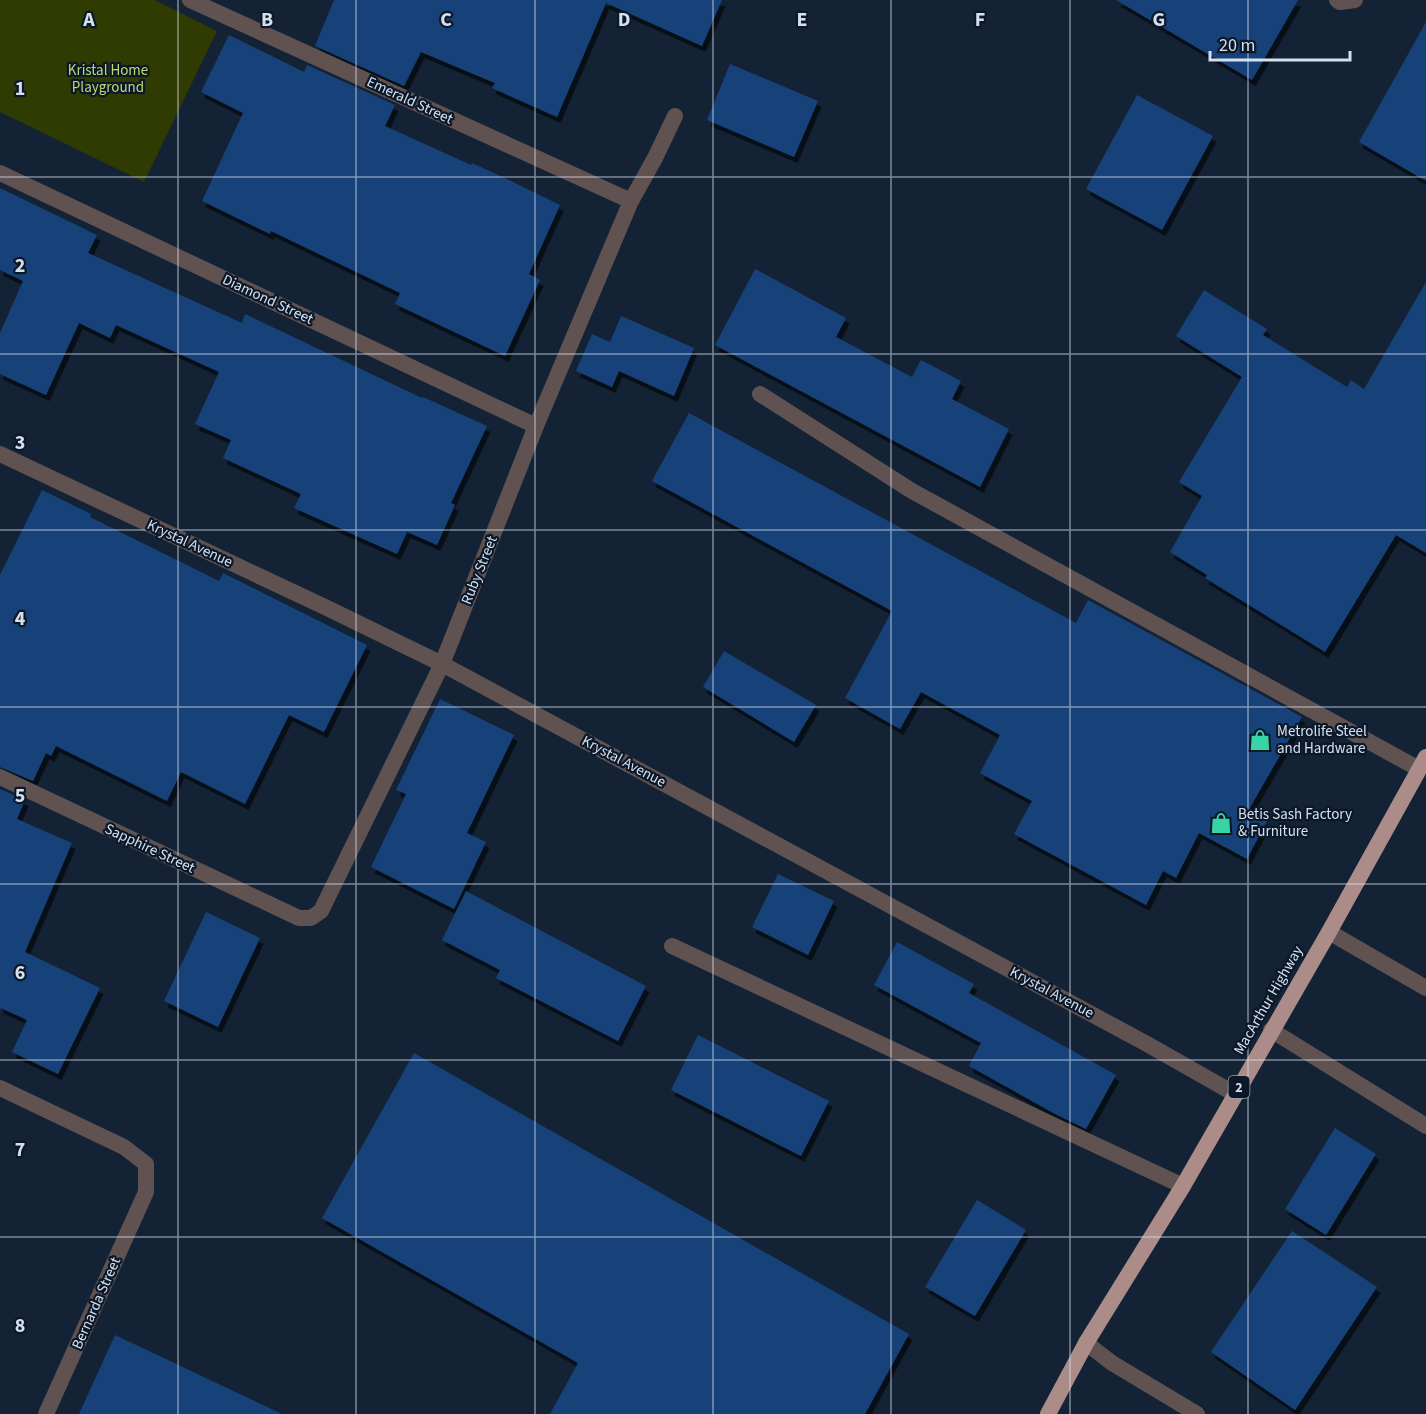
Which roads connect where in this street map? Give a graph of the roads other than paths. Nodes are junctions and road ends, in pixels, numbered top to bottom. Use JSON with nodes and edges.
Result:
{"nodes":[{"id":1,"x":190,"y":0,"type":"edge"},
{"id":2,"x":675,"y":116,"type":"dead end"},
{"id":3,"x":0,"y":173,"type":"edge"},
{"id":4,"x":631,"y":201,"type":"junction"},
{"id":5,"x":760,"y":394,"type":"dead end"},
{"id":6,"x":536,"y":426,"type":"junction"},
{"id":7,"x":0,"y":454,"type":"edge"},
{"id":8,"x":442,"y":664,"type":"junction"},
{"id":9,"x":1423,"y":763,"type":"edge"},
{"id":10,"x":0,"y":777,"type":"edge"},
{"id":11,"x":299,"y":918,"type":"joint"},
{"id":12,"x":1329,"y":932,"type":"junction"},
{"id":13,"x":672,"y":946,"type":"dead end"},
{"id":14,"x":1426,"y":988,"type":"edge"},
{"id":15,"x":1271,"y":1030,"type":"junction"},
{"id":16,"x":0,"y":1089,"type":"edge"},
{"id":17,"x":1235,"y":1094,"type":"junction"},
{"id":18,"x":1426,"y":1125,"type":"edge"},
{"id":19,"x":1183,"y":1186,"type":"junction"},
{"id":20,"x":1086,"y":1343,"type":"junction"},
{"id":21,"x":46,"y":1414,"type":"edge"},
{"id":22,"x":1048,"y":1414,"type":"edge"},
{"id":23,"x":1197,"y":1414,"type":"edge"}],
"edges":[{"from":1,"to":4,"type":"street","name":"Emerald Street"},
{"from":2,"to":4,"type":"street","name":"Ruby Street"},
{"from":3,"to":6,"type":"street","name":"Diamond Street"},
{"from":4,"to":6,"type":"street","name":"Ruby Street"},
{"from":5,"to":9,"type":"street"},
{"from":6,"to":8,"type":"street","name":"Ruby Street"},
{"from":7,"to":8,"type":"street","name":"Krystal Avenue"},
{"from":8,"to":11,"type":"street","name":"Ruby Street"},
{"from":8,"to":17,"type":"street","name":"Krystal Avenue"},
{"from":9,"to":12,"type":"highway","name":"MacArthur Highway","number":"2"},
{"from":10,"to":11,"type":"street","name":"Sapphire Street"},
{"from":12,"to":14,"type":"street"},
{"from":12,"to":15,"type":"highway","name":"MacArthur Highway","number":"2"},
{"from":13,"to":19,"type":"street"},
{"from":15,"to":17,"type":"highway","name":"MacArthur Highway","number":"2"},
{"from":15,"to":18,"type":"street"},
{"from":16,"to":21,"type":"street","name":"Bernarda Street"},
{"from":17,"to":19,"type":"highway","name":"MacArthur Highway","number":"2"},
{"from":19,"to":20,"type":"highway","name":"MacArthur Highway","number":"2"},
{"from":20,"to":22,"type":"highway","name":"MacArthur Highway","number":"2"},
{"from":20,"to":23,"type":"street"}]}
